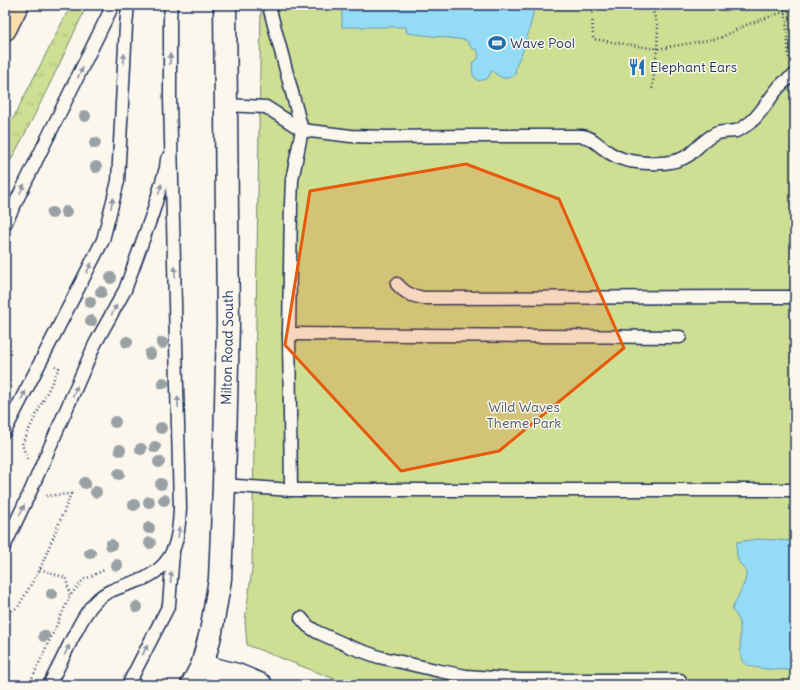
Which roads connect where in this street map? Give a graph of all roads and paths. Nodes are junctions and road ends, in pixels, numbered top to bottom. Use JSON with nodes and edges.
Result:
{"nodes":[{"id":1,"x":17,"y":5,"type":"edge"},
{"id":2,"x":113,"y":5,"type":"edge"},
{"id":3,"x":128,"y":5,"type":"edge"},
{"id":4,"x":171,"y":5,"type":"edge"},
{"id":5,"x":225,"y":5,"type":"edge"},
{"id":6,"x":270,"y":5,"type":"edge"},
{"id":7,"x":592,"y":5,"type":"edge"},
{"id":8,"x":651,"y":5,"type":"edge"},
{"id":9,"x":785,"y":5,"type":"edge"},
{"id":10,"x":786,"y":11,"type":"junction"},
{"id":11,"x":795,"y":11,"type":"edge"},
{"id":12,"x":5,"y":29,"type":"edge"},
{"id":13,"x":657,"y":49,"type":"junction"},
{"id":14,"x":792,"y":76,"type":"edge"},
{"id":15,"x":652,"y":91,"type":"dead end"},
{"id":16,"x":170,"y":98,"type":"junction"},
{"id":17,"x":225,"y":105,"type":"junction"},
{"id":18,"x":302,"y":130,"type":"junction"},
{"id":19,"x":5,"y":224,"type":"edge"},
{"id":20,"x":397,"y":284,"type":"dead end"},
{"id":21,"x":795,"y":297,"type":"edge"},
{"id":22,"x":289,"y":334,"type":"junction"},
{"id":23,"x":680,"y":337,"type":"dead end"},
{"id":24,"x":5,"y":431,"type":"edge"},
{"id":25,"x":224,"y":485,"type":"junction"},
{"id":26,"x":291,"y":490,"type":"junction"},
{"id":27,"x":795,"y":490,"type":"edge"},
{"id":28,"x":5,"y":545,"type":"edge"},
{"id":29,"x":174,"y":550,"type":"junction"},
{"id":30,"x":40,"y":569,"type":"dead end"},
{"id":31,"x":70,"y":596,"type":"dead end"},
{"id":32,"x":9,"y":613,"type":"dead end"},
{"id":33,"x":301,"y":618,"type":"dead end"},
{"id":34,"x":5,"y":622,"type":"edge"},
{"id":35,"x":202,"y":666,"type":"junction"},
{"id":36,"x":680,"y":680,"type":"dead end"},
{"id":37,"x":49,"y":685,"type":"edge"},
{"id":38,"x":128,"y":685,"type":"edge"},
{"id":39,"x":192,"y":685,"type":"edge"},
{"id":40,"x":261,"y":685,"type":"edge"}],
"edges":[{"from":1,"to":12,"type":"highway"},
{"from":19,"to":2,"type":"lane","one_way":true},
{"from":24,"to":3,"type":"lane","one_way":true},
{"from":16,"to":4,"type":"lane","one_way":true},
{"from":5,"to":17,"type":"street","name":"Milton Road South"},
{"from":6,"to":18,"type":"lane"},
{"from":7,"to":13,"type":"path"},
{"from":8,"to":13,"type":"path"},
{"from":9,"to":10,"type":"path"},
{"from":10,"to":11,"type":"path"},
{"from":10,"to":13,"type":"path"},
{"from":10,"to":14,"type":"path"},
{"from":13,"to":15,"type":"path"},
{"from":14,"to":18,"type":"lane"},
{"from":28,"to":16,"type":"lane","one_way":true},
{"from":29,"to":16,"type":"lane","one_way":true},
{"from":17,"to":18,"type":"lane"},
{"from":17,"to":25,"type":"street","name":"Milton Road South"},
{"from":18,"to":22,"type":"lane"},
{"from":20,"to":21,"type":"lane"},
{"from":22,"to":23,"type":"lane"},
{"from":22,"to":26,"type":"lane"},
{"from":25,"to":26,"type":"lane"},
{"from":25,"to":35,"type":"street","name":"Milton Road South"},
{"from":26,"to":27,"type":"lane"},
{"from":37,"to":29,"type":"lane","one_way":true},
{"from":38,"to":29,"type":"lane","one_way":true},
{"from":30,"to":31,"type":"path"},
{"from":32,"to":34,"type":"path"},
{"from":33,"to":36,"type":"lane"},
{"from":35,"to":39,"type":"street","name":"Milton Road South"},
{"from":35,"to":40,"type":"street"}]}
